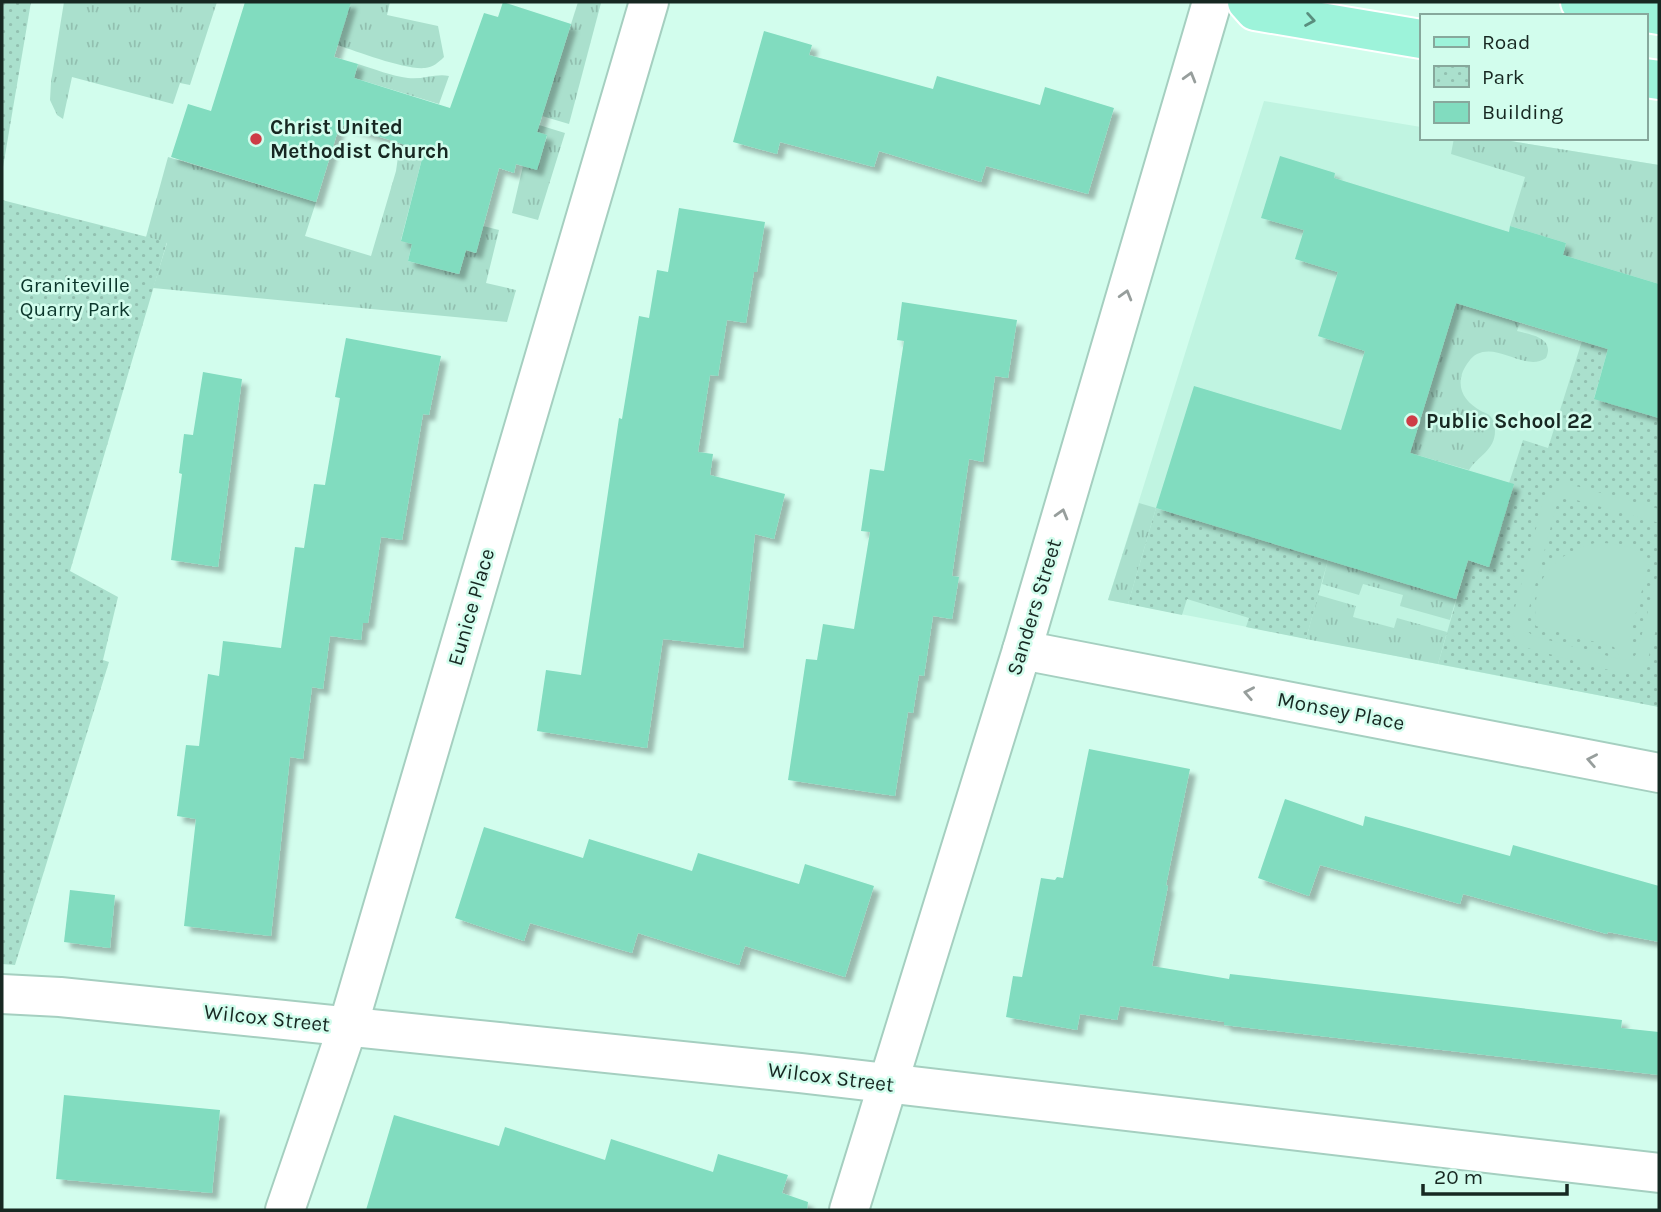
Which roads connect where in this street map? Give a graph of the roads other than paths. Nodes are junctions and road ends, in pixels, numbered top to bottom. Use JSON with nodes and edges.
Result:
{"nodes":[{"id":1,"x":649,"y":2,"type":"edge"},
{"id":2,"x":1212,"y":2,"type":"edge"},
{"id":3,"x":1247,"y":2,"type":"edge"},
{"id":4,"x":1580,"y":2,"type":"edge"},
{"id":5,"x":1659,"y":15,"type":"edge"},
{"id":6,"x":1420,"y":39,"type":"edge"},
{"id":7,"x":1022,"y":650,"type":"junction"},
{"id":8,"x":1659,"y":773,"type":"edge"},
{"id":9,"x":2,"y":999,"type":"edge"},
{"id":10,"x":348,"y":1026,"type":"junction"},
{"id":11,"x":888,"y":1084,"type":"junction"},
{"id":12,"x":1659,"y":1173,"type":"edge"},
{"id":13,"x":285,"y":1210,"type":"edge"},
{"id":14,"x":849,"y":1210,"type":"edge"}],
"edges":[{"from":1,"to":10,"type":"street","name":"Eunice Place"},
{"from":7,"to":2,"type":"street","name":"Sanders Street","one_way":true},
{"from":3,"to":6,"type":"main road","one_way":true},
{"from":4,"to":5,"type":"main road"},
{"from":8,"to":7,"type":"street","name":"Monsey Place","one_way":true},
{"from":7,"to":11,"type":"street","name":"Sanders Street"},
{"from":9,"to":10,"type":"street","name":"Wilcox Street"},
{"from":10,"to":11,"type":"street","name":"Wilcox Street"},
{"from":10,"to":13,"type":"street","name":"Eunice Place"},
{"from":11,"to":12,"type":"street","name":"Wilcox Street"},
{"from":11,"to":14,"type":"street","name":"Sanders Street"}]}
